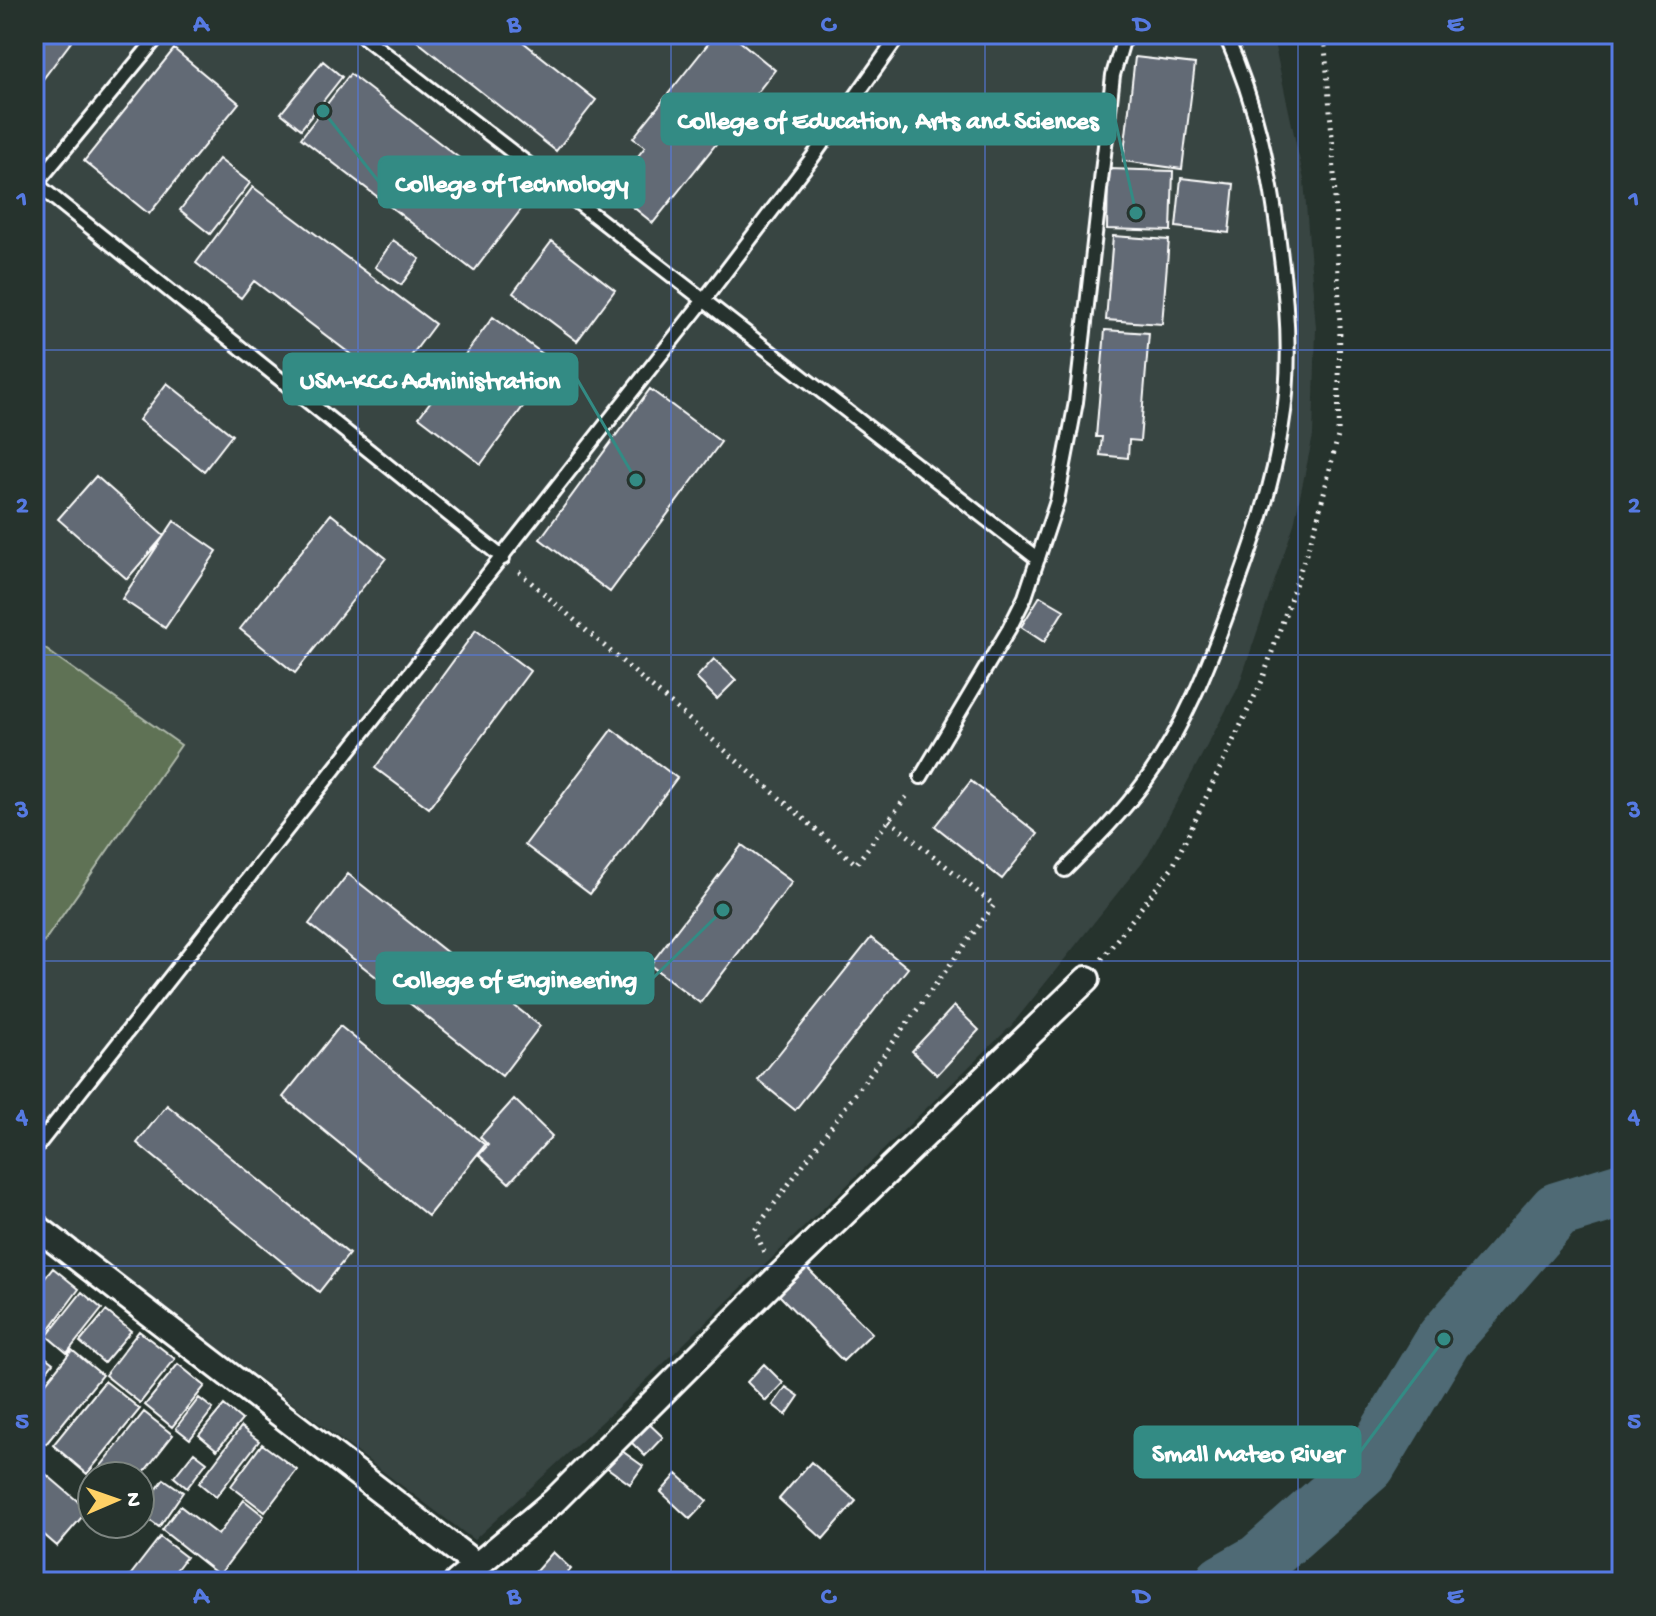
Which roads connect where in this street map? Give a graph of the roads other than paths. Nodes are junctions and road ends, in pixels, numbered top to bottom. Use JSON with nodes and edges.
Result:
{"nodes":[{"id":1,"x":160,"y":34,"type":"edge"},
{"id":2,"x":360,"y":34,"type":"edge"},
{"id":3,"x":900,"y":34,"type":"edge"},
{"id":4,"x":1125,"y":34,"type":"edge"},
{"id":5,"x":1225,"y":34,"type":"edge"},
{"id":6,"x":35,"y":183,"type":"edge"},
{"id":7,"x":704,"y":300,"type":"junction"},
{"id":8,"x":503,"y":558,"type":"junction"},
{"id":9,"x":1038,"y":559,"type":"junction"},
{"id":10,"x":921,"y":777,"type":"road end"},
{"id":11,"x":1065,"y":870,"type":"dead end"},
{"id":12,"x":1087,"y":979,"type":"dead end"},
{"id":13,"x":34,"y":1150,"type":"edge"},
{"id":14,"x":34,"y":1225,"type":"edge"},
{"id":15,"x":475,"y":1564,"type":"junction"},
{"id":16,"x":457,"y":1582,"type":"edge"}],
"edges":[{"from":1,"to":6,"type":"lane"},
{"from":2,"to":7,"type":"lane"},
{"from":3,"to":7,"type":"lane"},
{"from":4,"to":9,"type":"lane"},
{"from":5,"to":11,"type":"lane"},
{"from":6,"to":8,"type":"lane"},
{"from":7,"to":8,"type":"lane"},
{"from":7,"to":9,"type":"lane"},
{"from":8,"to":13,"type":"lane"},
{"from":9,"to":10,"type":"lane"},
{"from":12,"to":15,"type":"street"},
{"from":14,"to":15,"type":"street"},
{"from":15,"to":16,"type":"street"}]}
